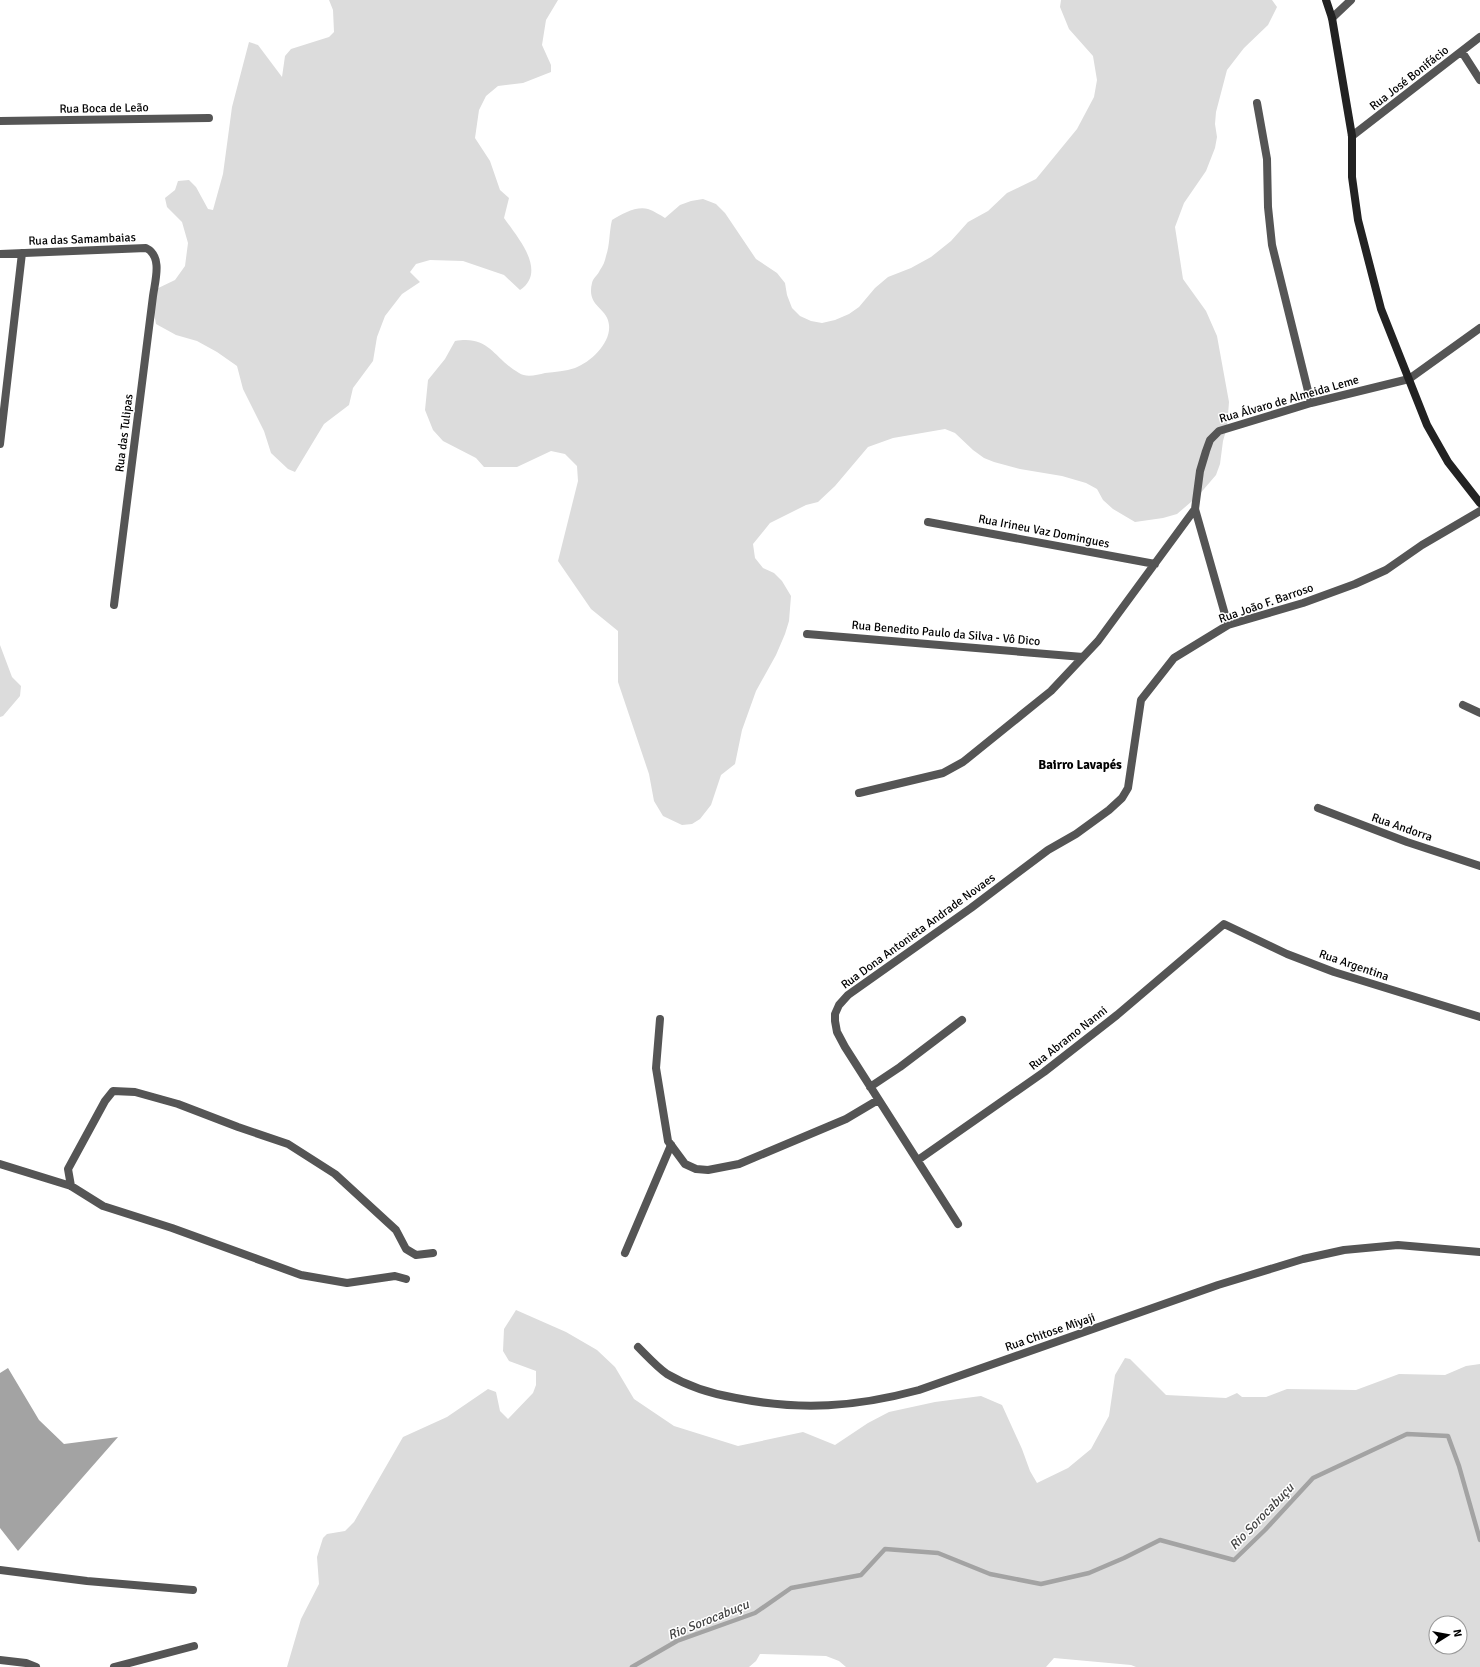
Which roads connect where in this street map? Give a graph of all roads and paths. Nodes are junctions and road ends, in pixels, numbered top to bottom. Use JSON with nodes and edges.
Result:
{"nodes":[{"id":1,"x":1326,"y":0,"type":"edge"},
{"id":2,"x":1351,"y":0,"type":"edge"},
{"id":3,"x":1332,"y":18,"type":"junction"},
{"id":4,"x":1480,"y":37,"type":"edge"},
{"id":5,"x":1462,"y":52,"type":"junction"},
{"id":6,"x":1480,"y":80,"type":"edge"},
{"id":7,"x":1257,"y":103,"type":"dead end"},
{"id":8,"x":209,"y":118,"type":"dead end"},
{"id":9,"x":0,"y":122,"type":"edge"},
{"id":10,"x":1352,"y":136,"type":"junction"},
{"id":11,"x":22,"y":253,"type":"junction"},
{"id":12,"x":0,"y":254,"type":"edge"},
{"id":13,"x":157,"y":263,"type":"joint"},
{"id":14,"x":1480,"y":328,"type":"edge"},
{"id":15,"x":1409,"y":379,"type":"junction"},
{"id":16,"x":1311,"y":403,"type":"junction"},
{"id":17,"x":0,"y":444,"type":"edge"},
{"id":18,"x":1480,"y":503,"type":"edge"},
{"id":19,"x":1194,"y":509,"type":"junction"},
{"id":20,"x":1480,"y":510,"type":"edge"},
{"id":21,"x":928,"y":522,"type":"dead end"},
{"id":22,"x":1155,"y":564,"type":"junction"},
{"id":23,"x":114,"y":605,"type":"dead end"},
{"id":24,"x":1228,"y":626,"type":"junction"},
{"id":25,"x":807,"y":634,"type":"dead end"},
{"id":26,"x":1083,"y":657,"type":"junction"},
{"id":27,"x":1463,"y":705,"type":"dead end"},
{"id":28,"x":1480,"y":713,"type":"edge"},
{"id":29,"x":859,"y":793,"type":"dead end"},
{"id":30,"x":1122,"y":798,"type":"joint"},
{"id":31,"x":1318,"y":808,"type":"dead end"},
{"id":32,"x":1480,"y":866,"type":"edge"},
{"id":33,"x":1224,"y":924,"type":"joint"},
{"id":34,"x":1480,"y":1017,"type":"edge"},
{"id":35,"x":660,"y":1019,"type":"dead end"},
{"id":36,"x":962,"y":1020,"type":"dead end"},
{"id":37,"x":870,"y":1087,"type":"junction"},
{"id":38,"x":878,"y":1100,"type":"junction"},
{"id":39,"x":671,"y":1146,"type":"junction"},
{"id":40,"x":918,"y":1160,"type":"junction"},
{"id":41,"x":0,"y":1164,"type":"edge"},
{"id":42,"x":71,"y":1186,"type":"junction"},
{"id":43,"x":958,"y":1224,"type":"dead end"},
{"id":44,"x":625,"y":1252,"type":"dead end"},
{"id":45,"x":1480,"y":1252,"type":"edge"},
{"id":46,"x":433,"y":1253,"type":"dead end"},
{"id":47,"x":406,"y":1279,"type":"dead end"},
{"id":48,"x":638,"y":1347,"type":"dead end"},
{"id":49,"x":0,"y":1570,"type":"edge"},
{"id":50,"x":193,"y":1590,"type":"dead end"},
{"id":51,"x":194,"y":1646,"type":"dead end"},
{"id":52,"x":0,"y":1660,"type":"edge"},
{"id":53,"x":36,"y":1667,"type":"edge"},
{"id":54,"x":114,"y":1667,"type":"edge"}],
"edges":[{"from":1,"to":3,"type":"main road"},
{"from":2,"to":3,"type":"street"},
{"from":3,"to":10,"type":"main road"},
{"from":4,"to":5,"type":"street","name":"Rua José Bonifácio"},
{"from":5,"to":6,"type":"street"},
{"from":5,"to":10,"type":"street","name":"Rua José Bonifácio"},
{"from":7,"to":16,"type":"street"},
{"from":8,"to":9,"type":"street","name":"Rua Boca de Leão"},
{"from":10,"to":15,"type":"main road"},
{"from":11,"to":12,"type":"street","name":"Rua das Samambaias"},
{"from":11,"to":13,"type":"street","name":"Rua das Samambaias"},
{"from":11,"to":17,"type":"street"},
{"from":13,"to":23,"type":"street","name":"Rua das Tulipas"},
{"from":14,"to":15,"type":"street","name":"Rua Álvaro de Almeida Leme"},
{"from":15,"to":16,"type":"street","name":"Rua Álvaro de Almeida Leme"},
{"from":15,"to":18,"type":"main road"},
{"from":16,"to":19,"type":"street","name":"Rua Álvaro de Almeida Leme"},
{"from":19,"to":22,"type":"street"},
{"from":19,"to":24,"type":"street","name":"Rua Álvaro de Almeida Leme"},
{"from":20,"to":24,"type":"street","name":"Rua João F. Barroso"},
{"from":21,"to":22,"type":"street","name":"Rua Irineu Vaz Domingues"},
{"from":22,"to":26,"type":"street"},
{"from":24,"to":30,"type":"street","name":"Rua João F. Barroso"},
{"from":25,"to":26,"type":"street","name":"Rua Benedito Paulo da Silva - Vô Dico"},
{"from":26,"to":29,"type":"street"},
{"from":27,"to":28,"type":"street"},
{"from":30,"to":37,"type":"street","name":"Rua Dona Antonieta Andrade Novaes"},
{"from":31,"to":32,"type":"street","name":"Rua Andorra"},
{"from":33,"to":34,"type":"street","name":"Rua Argentina"},
{"from":33,"to":40,"type":"street","name":"Rua Abramo Nanni"},
{"from":35,"to":39,"type":"street"},
{"from":36,"to":37,"type":"street"},
{"from":37,"to":38,"type":"street","name":"Rua Dona Antonieta Andrade Novaes"},
{"from":38,"to":39,"type":"street"},
{"from":38,"to":40,"type":"street","name":"Rua Dona Antonieta Andrade Novaes"},
{"from":39,"to":44,"type":"street"},
{"from":40,"to":43,"type":"street","name":"Rua Dona Antonieta Andrade Novaes"},
{"from":41,"to":42,"type":"street"},
{"from":42,"to":46,"type":"street"},
{"from":42,"to":47,"type":"street"},
{"from":45,"to":48,"type":"street","name":"Rua Chitose Miyaji"},
{"from":49,"to":50,"type":"street"},
{"from":51,"to":54,"type":"street"},
{"from":52,"to":53,"type":"street"}]}
